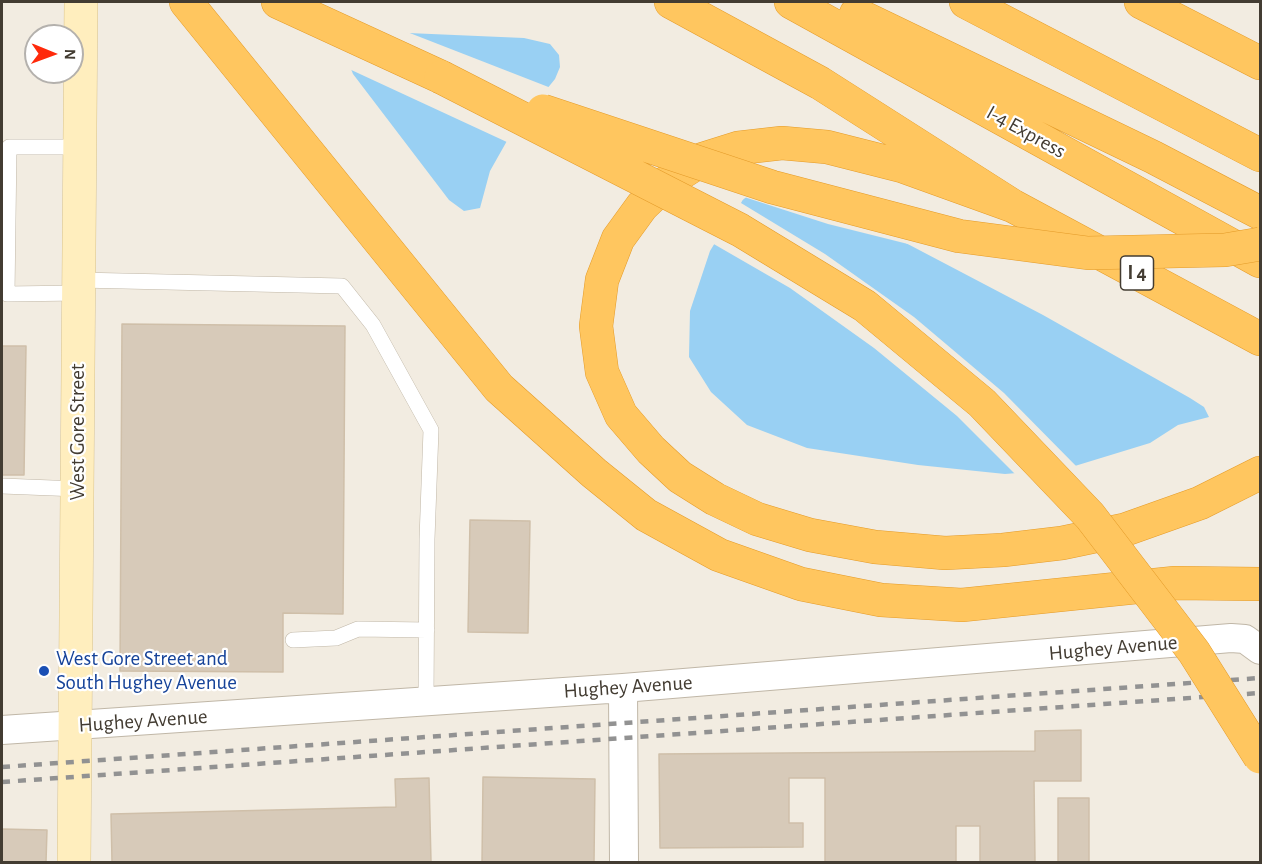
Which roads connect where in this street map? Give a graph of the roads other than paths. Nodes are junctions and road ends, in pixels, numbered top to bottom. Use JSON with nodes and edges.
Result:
{"nodes":[{"id":1,"x":81,"y":2,"type":"edge"},
{"id":2,"x":278,"y":2,"type":"edge"},
{"id":3,"x":670,"y":2,"type":"edge"},
{"id":4,"x":791,"y":2,"type":"edge"},
{"id":5,"x":821,"y":2,"type":"edge"},
{"id":6,"x":966,"y":2,"type":"edge"},
{"id":7,"x":1141,"y":2,"type":"edge"},
{"id":8,"x":190,"y":5,"type":"edge"},
{"id":9,"x":863,"y":30,"type":"junction"},
{"id":10,"x":1260,"y":63,"type":"edge"},
{"id":11,"x":441,"y":77,"type":"junction"},
{"id":12,"x":80,"y":147,"type":"junction"},
{"id":13,"x":1260,"y":155,"type":"edge"},
{"id":14,"x":1013,"y":206,"type":"junction"},
{"id":15,"x":1260,"y":213,"type":"edge"},
{"id":16,"x":1260,"y":244,"type":"edge"},
{"id":17,"x":1260,"y":261,"type":"edge"},
{"id":18,"x":79,"y":286,"type":"junction"},
{"id":19,"x":1260,"y":339,"type":"edge"},
{"id":20,"x":1260,"y":473,"type":"edge"},
{"id":21,"x":2,"y":486,"type":"edge"},
{"id":22,"x":78,"y":489,"type":"junction"},
{"id":23,"x":1260,"y":584,"type":"edge"},
{"id":24,"x":427,"y":630,"type":"junction"},
{"id":25,"x":293,"y":640,"type":"dead end"},
{"id":26,"x":1257,"y":647,"type":"edge"},
{"id":27,"x":623,"y":688,"type":"junction"},
{"id":28,"x":426,"y":702,"type":"junction"},
{"id":29,"x":76,"y":725,"type":"junction"},
{"id":30,"x":2,"y":730,"type":"edge"},
{"id":31,"x":1260,"y":757,"type":"edge"},
{"id":32,"x":74,"y":862,"type":"edge"},
{"id":33,"x":624,"y":862,"type":"edge"}],
"edges":[{"from":1,"to":12,"type":"main road","name":"West Gore Street"},
{"from":2,"to":11,"type":"highway"},
{"from":3,"to":14,"type":"highway","number":"I 4"},
{"from":4,"to":9,"type":"highway","name":"I-4 Express"},
{"from":5,"to":9,"type":"highway"},
{"from":6,"to":13,"type":"highway"},
{"from":7,"to":10,"type":"highway"},
{"from":8,"to":23,"type":"highway"},
{"from":9,"to":15,"type":"highway"},
{"from":9,"to":17,"type":"highway","name":"I-4 Express"},
{"from":11,"to":16,"type":"highway","bridge":true},
{"from":11,"to":31,"type":"highway","bridge":true},
{"from":12,"to":18,"type":"main road","name":"West Gore Street"},
{"from":12,"to":18,"type":"lane"},
{"from":14,"to":19,"type":"highway","number":"I 4"},
{"from":14,"to":20,"type":"highway"},
{"from":18,"to":22,"type":"main road","name":"West Gore Street"},
{"from":18,"to":24,"type":"lane"},
{"from":21,"to":22,"type":"lane"},
{"from":22,"to":29,"type":"main road","name":"West Gore Street"},
{"from":24,"to":25,"type":"lane"},
{"from":24,"to":28,"type":"lane"},
{"from":26,"to":27,"type":"street","name":"Hughey Avenue"},
{"from":27,"to":28,"type":"street","name":"Hughey Avenue"},
{"from":27,"to":33,"type":"street"},
{"from":28,"to":29,"type":"street","name":"Hughey Avenue"},
{"from":29,"to":30,"type":"street","name":"Hughey Avenue"},
{"from":29,"to":32,"type":"main road","name":"West Gore Street"}]}
